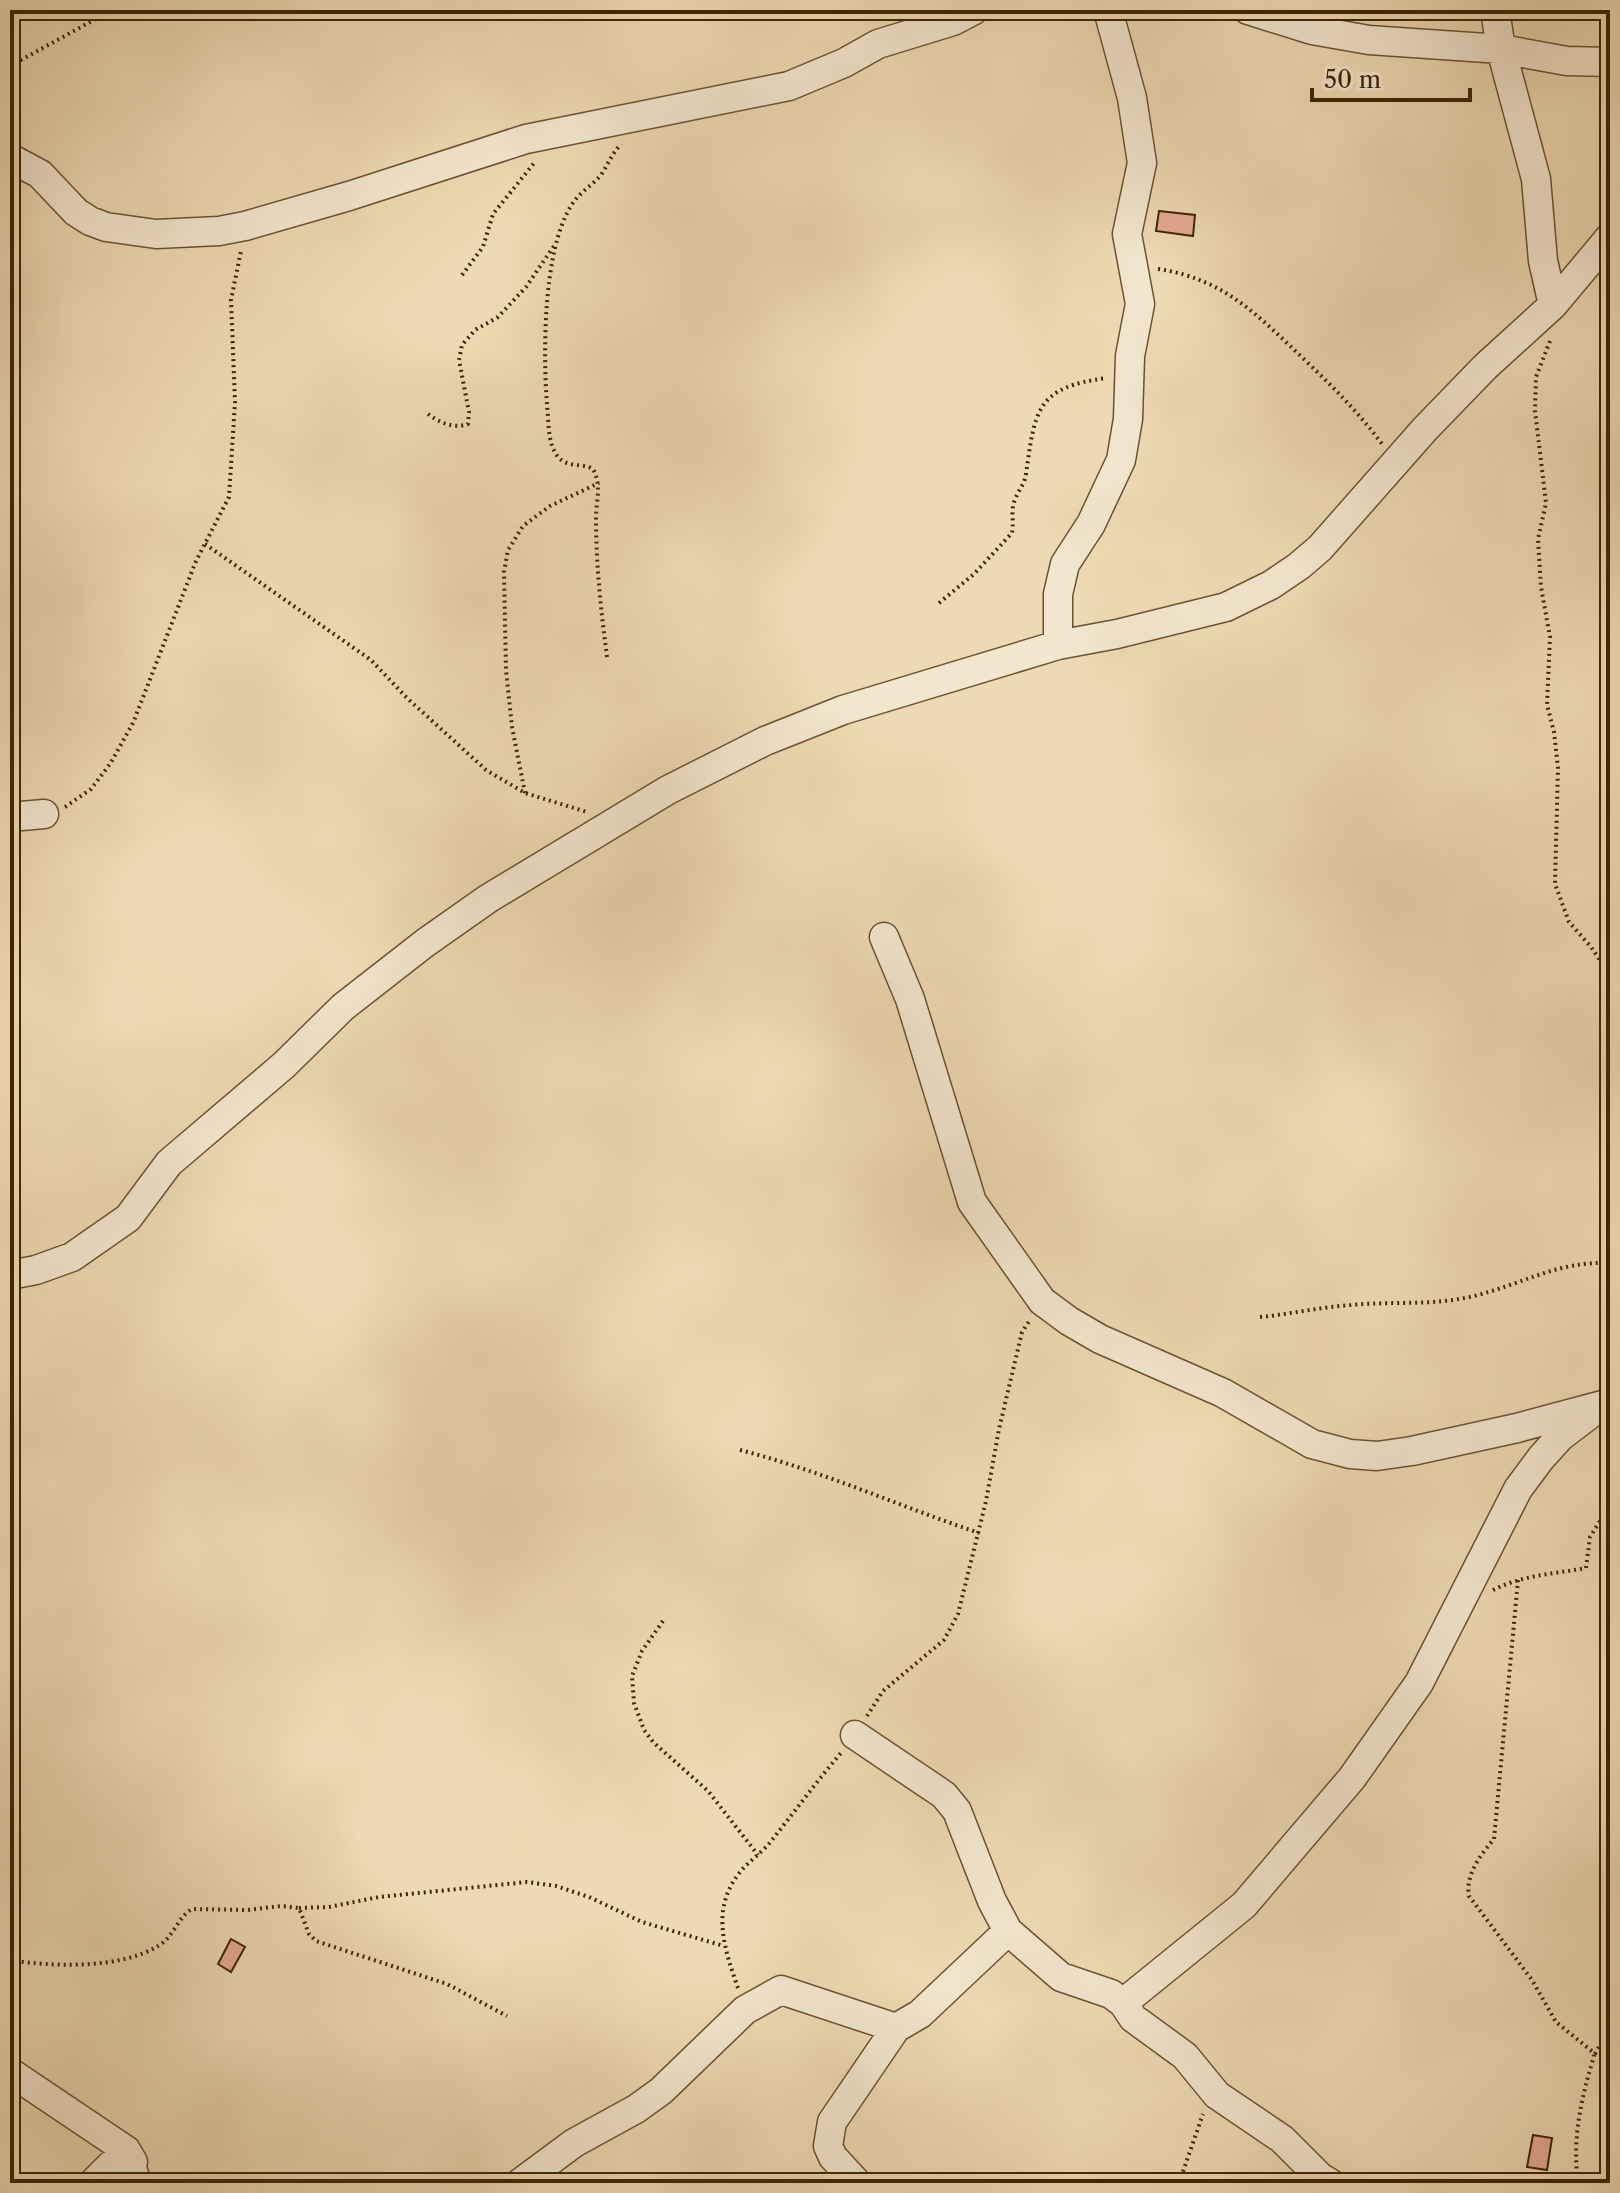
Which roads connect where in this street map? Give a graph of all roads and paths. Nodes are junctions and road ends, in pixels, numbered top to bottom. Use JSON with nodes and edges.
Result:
{"nodes":[{"id":1,"x":112,"y":10,"type":"edge"},
{"id":2,"x":974,"y":10,"type":"edge"},
{"id":3,"x":1108,"y":10,"type":"edge"},
{"id":4,"x":1248,"y":10,"type":"edge"},
{"id":5,"x":1495,"y":10,"type":"edge"},
{"id":6,"x":1501,"y":49,"type":"junction"},
{"id":7,"x":1610,"y":62,"type":"edge"},
{"id":8,"x":10,"y":66,"type":"edge"},
{"id":9,"x":564,"y":132,"type":"junction"},
{"id":10,"x":623,"y":143,"type":"dead end"},
{"id":11,"x":10,"y":158,"type":"edge"},
{"id":12,"x":245,"y":226,"type":"junction"},
{"id":13,"x":1610,"y":237,"type":"edge"},
{"id":14,"x":557,"y":241,"type":"junction"},
{"id":15,"x":1133,"y":269,"type":"junction"},
{"id":16,"x":462,"y":275,"type":"dead end"},
{"id":17,"x":1553,"y":305,"type":"junction"},
{"id":18,"x":1129,"y":375,"type":"junction"},
{"id":19,"x":428,"y":414,"type":"dead end"},
{"id":20,"x":1396,"y":461,"type":"junction"},
{"id":21,"x":599,"y":483,"type":"junction"},
{"id":22,"x":205,"y":544,"type":"junction"},
{"id":23,"x":939,"y":603,"type":"dead end"},
{"id":24,"x":1058,"y":645,"type":"junction"},
{"id":25,"x":607,"y":657,"type":"dead end"},
{"id":26,"x":525,"y":793,"type":"junction"},
{"id":27,"x":44,"y":814,"type":"joint"},
{"id":28,"x":10,"y":817,"type":"edge"},
{"id":29,"x":621,"y":820,"type":"junction"},
{"id":30,"x":884,"y":937,"type":"dead end"},
{"id":31,"x":1610,"y":975,"type":"edge"},
{"id":32,"x":1610,"y":1263,"type":"edge"},
{"id":33,"x":10,"y":1275,"type":"edge"},
{"id":34,"x":1042,"y":1301,"type":"junction"},
{"id":35,"x":1260,"y":1317,"type":"dead end"},
{"id":36,"x":1603,"y":1406,"type":"edge"},
{"id":37,"x":740,"y":1450,"type":"dead end"},
{"id":38,"x":1610,"y":1505,"type":"edge"},
{"id":39,"x":979,"y":1533,"type":"junction"},
{"id":40,"x":1518,"y":1580,"type":"junction"},
{"id":41,"x":1456,"y":1609,"type":"junction"},
{"id":42,"x":663,"y":1621,"type":"dead end"},
{"id":43,"x":855,"y":1735,"type":"junction"},
{"id":44,"x":758,"y":1855,"type":"junction"},
{"id":45,"x":299,"y":1908,"type":"junction"},
{"id":46,"x":1008,"y":1931,"type":"junction"},
{"id":47,"x":724,"y":1946,"type":"junction"},
{"id":48,"x":10,"y":1960,"type":"edge"},
{"id":49,"x":1123,"y":2003,"type":"junction"},
{"id":50,"x":745,"y":2010,"type":"junction"},
{"id":51,"x":507,"y":2016,"type":"dead end"},
{"id":52,"x":1610,"y":2027,"type":"edge"},
{"id":53,"x":896,"y":2028,"type":"junction"},
{"id":54,"x":1594,"y":2056,"type":"junction"},
{"id":55,"x":10,"y":2072,"type":"edge"},
{"id":56,"x":1212,"y":2089,"type":"junction"},
{"id":57,"x":126,"y":2150,"type":"junction"},
{"id":58,"x":93,"y":2183,"type":"edge"},
{"id":59,"x":137,"y":2183,"type":"edge"},
{"id":60,"x":145,"y":2183,"type":"edge"},
{"id":61,"x":520,"y":2183,"type":"edge"},
{"id":62,"x":857,"y":2183,"type":"edge"},
{"id":63,"x":1179,"y":2183,"type":"edge"},
{"id":64,"x":1330,"y":2183,"type":"edge"},
{"id":65,"x":1578,"y":2183,"type":"edge"}],
"edges":[{"from":1,"to":8,"type":"path"},
{"from":2,"to":9,"type":"street"},
{"from":3,"to":15,"type":"street"},
{"from":4,"to":6,"type":"street"},
{"from":5,"to":6,"type":"street"},
{"from":6,"to":7,"type":"street"},
{"from":6,"to":17,"type":"street"},
{"from":9,"to":12,"type":"street"},
{"from":9,"to":16,"type":"path"},
{"from":10,"to":14,"type":"path"},
{"from":11,"to":12,"type":"street"},
{"from":12,"to":22,"type":"path"},
{"from":13,"to":17,"type":"street"},
{"from":14,"to":19,"type":"path"},
{"from":14,"to":21,"type":"path"},
{"from":15,"to":18,"type":"street"},
{"from":15,"to":20,"type":"path"},
{"from":17,"to":20,"type":"street"},
{"from":17,"to":31,"type":"path"},
{"from":18,"to":23,"type":"path"},
{"from":18,"to":24,"type":"street"},
{"from":20,"to":24,"type":"street"},
{"from":21,"to":25,"type":"path"},
{"from":21,"to":26,"type":"path"},
{"from":22,"to":26,"type":"path"},
{"from":22,"to":27,"type":"path"},
{"from":24,"to":29,"type":"street"},
{"from":26,"to":29,"type":"path"},
{"from":27,"to":28,"type":"street"},
{"from":29,"to":33,"type":"street"},
{"from":30,"to":34,"type":"street"},
{"from":32,"to":35,"type":"path"},
{"from":34,"to":36,"type":"street"},
{"from":34,"to":39,"type":"path"},
{"from":36,"to":41,"type":"street"},
{"from":37,"to":39,"type":"path"},
{"from":38,"to":40,"type":"path"},
{"from":39,"to":43,"type":"path"},
{"from":40,"to":41,"type":"path"},
{"from":40,"to":54,"type":"path"},
{"from":41,"to":49,"type":"street"},
{"from":42,"to":44,"type":"path"},
{"from":43,"to":44,"type":"path"},
{"from":43,"to":46,"type":"street"},
{"from":44,"to":47,"type":"path"},
{"from":45,"to":47,"type":"path"},
{"from":45,"to":48,"type":"path"},
{"from":45,"to":51,"type":"path"},
{"from":46,"to":49,"type":"street"},
{"from":46,"to":53,"type":"street"},
{"from":47,"to":50,"type":"path"},
{"from":49,"to":56,"type":"street"},
{"from":50,"to":53,"type":"street"},
{"from":50,"to":61,"type":"street"},
{"from":52,"to":54,"type":"path"},
{"from":53,"to":62,"type":"street"},
{"from":54,"to":65,"type":"path"},
{"from":55,"to":57,"type":"street"},
{"from":56,"to":63,"type":"path"},
{"from":56,"to":64,"type":"street"},
{"from":57,"to":58,"type":"street"},
{"from":57,"to":59,"type":"street"},
{"from":57,"to":60,"type":"street"}]}
